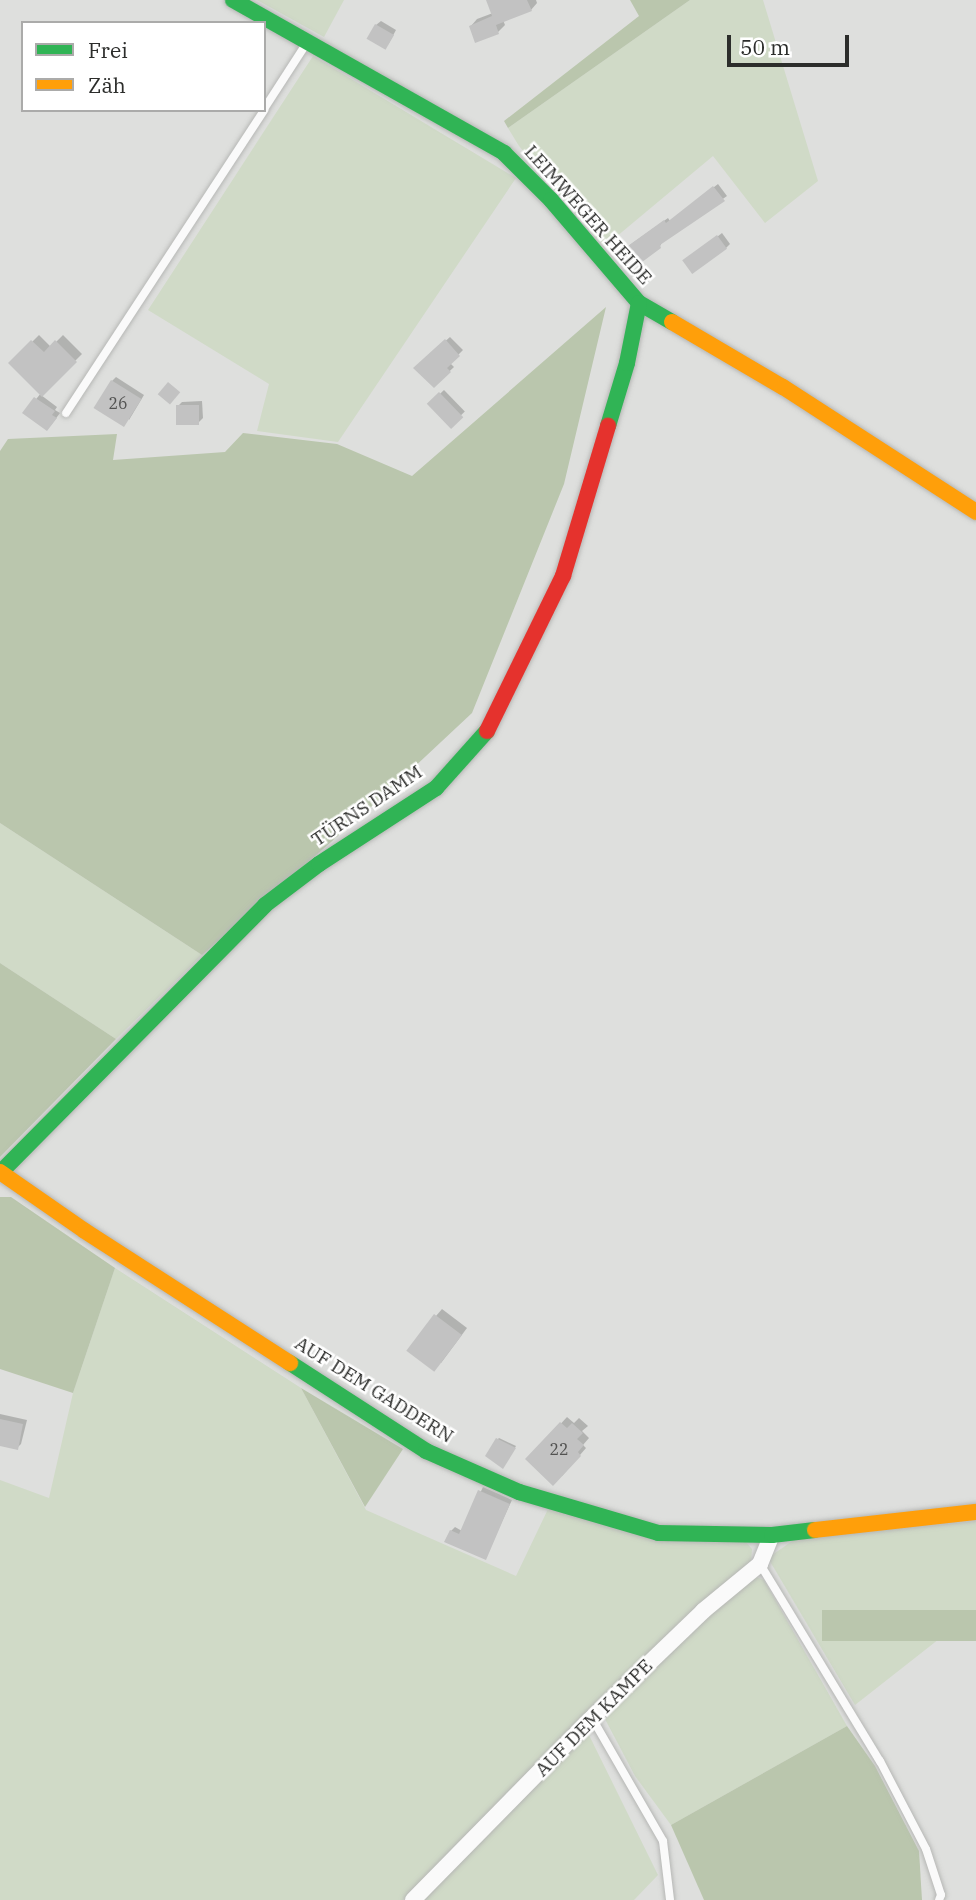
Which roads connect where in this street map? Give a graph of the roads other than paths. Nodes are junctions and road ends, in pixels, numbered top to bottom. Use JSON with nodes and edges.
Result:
{"nodes":[{"id":1,"x":233,"y":0,"type":"edge"},
{"id":2,"x":307,"y":43,"type":"junction"},
{"id":3,"x":266,"y":107,"type":"edge"},
{"id":4,"x":263,"y":112,"type":"edge"},
{"id":5,"x":639,"y":303,"type":"junction"},
{"id":6,"x":66,"y":413,"type":"dead end"},
{"id":7,"x":976,"y":512,"type":"edge"},
{"id":8,"x":0,"y":1172,"type":"edge"},
{"id":9,"x":976,"y":1512,"type":"edge"},
{"id":10,"x":772,"y":1535,"type":"junction"},
{"id":11,"x":760,"y":1564,"type":"junction"},
{"id":12,"x":592,"y":1718,"type":"junction"},
{"id":13,"x":942,"y":1898,"type":"edge"},
{"id":14,"x":413,"y":1900,"type":"edge"},
{"id":15,"x":670,"y":1900,"type":"edge"}],
"edges":[{"from":1,"to":2,"type":"street","name":"LEIMWEGER HEIDE"},
{"from":2,"to":3,"type":"lane"},
{"from":2,"to":5,"type":"street","name":"LEIMWEGER HEIDE"},
{"from":4,"to":6,"type":"lane"},
{"from":5,"to":7,"type":"street","name":"LEIMWEGER HEIDE"},
{"from":5,"to":8,"type":"street","name":"TÜRNS DAMM"},
{"from":8,"to":10,"type":"street","name":"AUF DEM GADDERN"},
{"from":9,"to":10,"type":"street","name":"AUF DEM GADDERN"},
{"from":10,"to":11,"type":"street","name":"AUF DEM KAMPE"},
{"from":11,"to":12,"type":"street","name":"AUF DEM KAMPE"},
{"from":11,"to":13,"type":"lane"},
{"from":12,"to":14,"type":"street","name":"AUF DEM KAMPE"},
{"from":12,"to":15,"type":"lane"}]}
